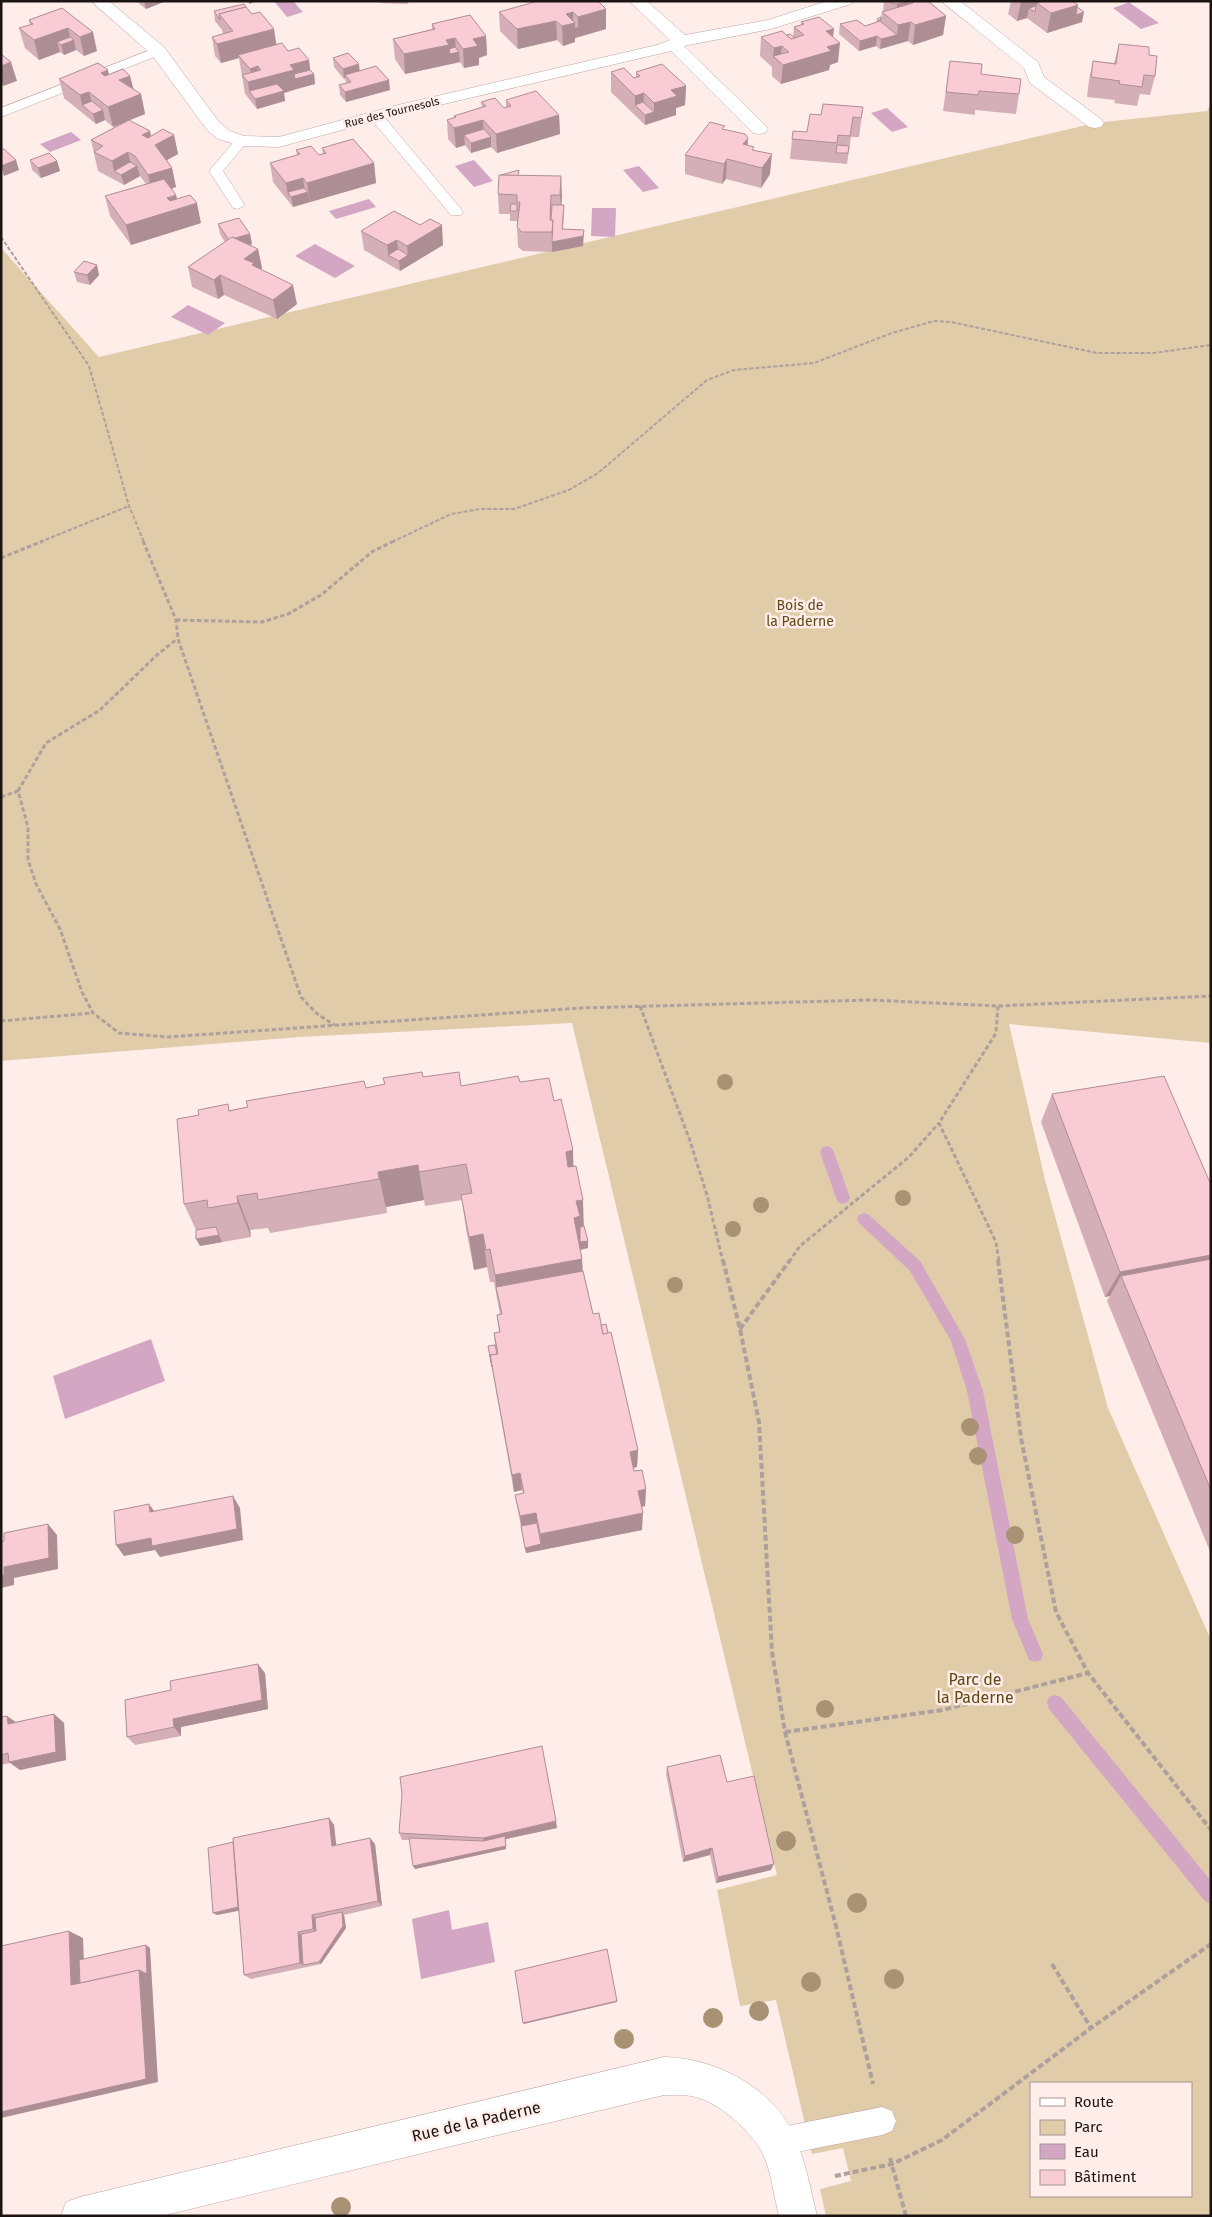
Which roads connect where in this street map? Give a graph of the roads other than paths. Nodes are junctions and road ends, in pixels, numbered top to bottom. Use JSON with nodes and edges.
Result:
{"nodes":[{"id":1,"x":99,"y":1,"type":"edge"},
{"id":2,"x":637,"y":1,"type":"edge"},
{"id":3,"x":845,"y":1,"type":"edge"},
{"id":4,"x":949,"y":1,"type":"edge"},
{"id":5,"x":677,"y":43,"type":"junction"},
{"id":6,"x":158,"y":51,"type":"junction"},
{"id":7,"x":1,"y":113,"type":"edge"},
{"id":8,"x":376,"y":116,"type":"junction"},
{"id":9,"x":1095,"y":123,"type":"dead end"},
{"id":10,"x":759,"y":129,"type":"dead end"},
{"id":11,"x":242,"y":141,"type":"junction"},
{"id":12,"x":238,"y":204,"type":"dead end"},
{"id":13,"x":456,"y":212,"type":"dead end"},
{"id":14,"x":882,"y":2121,"type":"road end"},
{"id":15,"x":777,"y":2142,"type":"junction"},
{"id":16,"x":794,"y":2201,"type":"edge"},
{"id":17,"x":80,"y":2216,"type":"edge"}],
"edges":[{"from":1,"to":6,"type":"street","name":"Rue des Tournesols"},
{"from":2,"to":5,"type":"street"},
{"from":3,"to":5,"type":"street","name":"Rue des Tournesols"},
{"from":4,"to":9,"type":"street"},
{"from":5,"to":8,"type":"street","name":"Rue des Tournesols"},
{"from":5,"to":10,"type":"street"},
{"from":6,"to":7,"type":"lane"},
{"from":6,"to":11,"type":"street","name":"Rue des Tournesols"},
{"from":8,"to":11,"type":"street","name":"Rue des Tournesols"},
{"from":8,"to":13,"type":"lane"},
{"from":11,"to":12,"type":"lane"},
{"from":14,"to":15,"type":"lane"},
{"from":15,"to":16,"type":"street","name":"Rue de la Paderne"},
{"from":15,"to":17,"type":"street","name":"Rue de la Paderne"}]}
